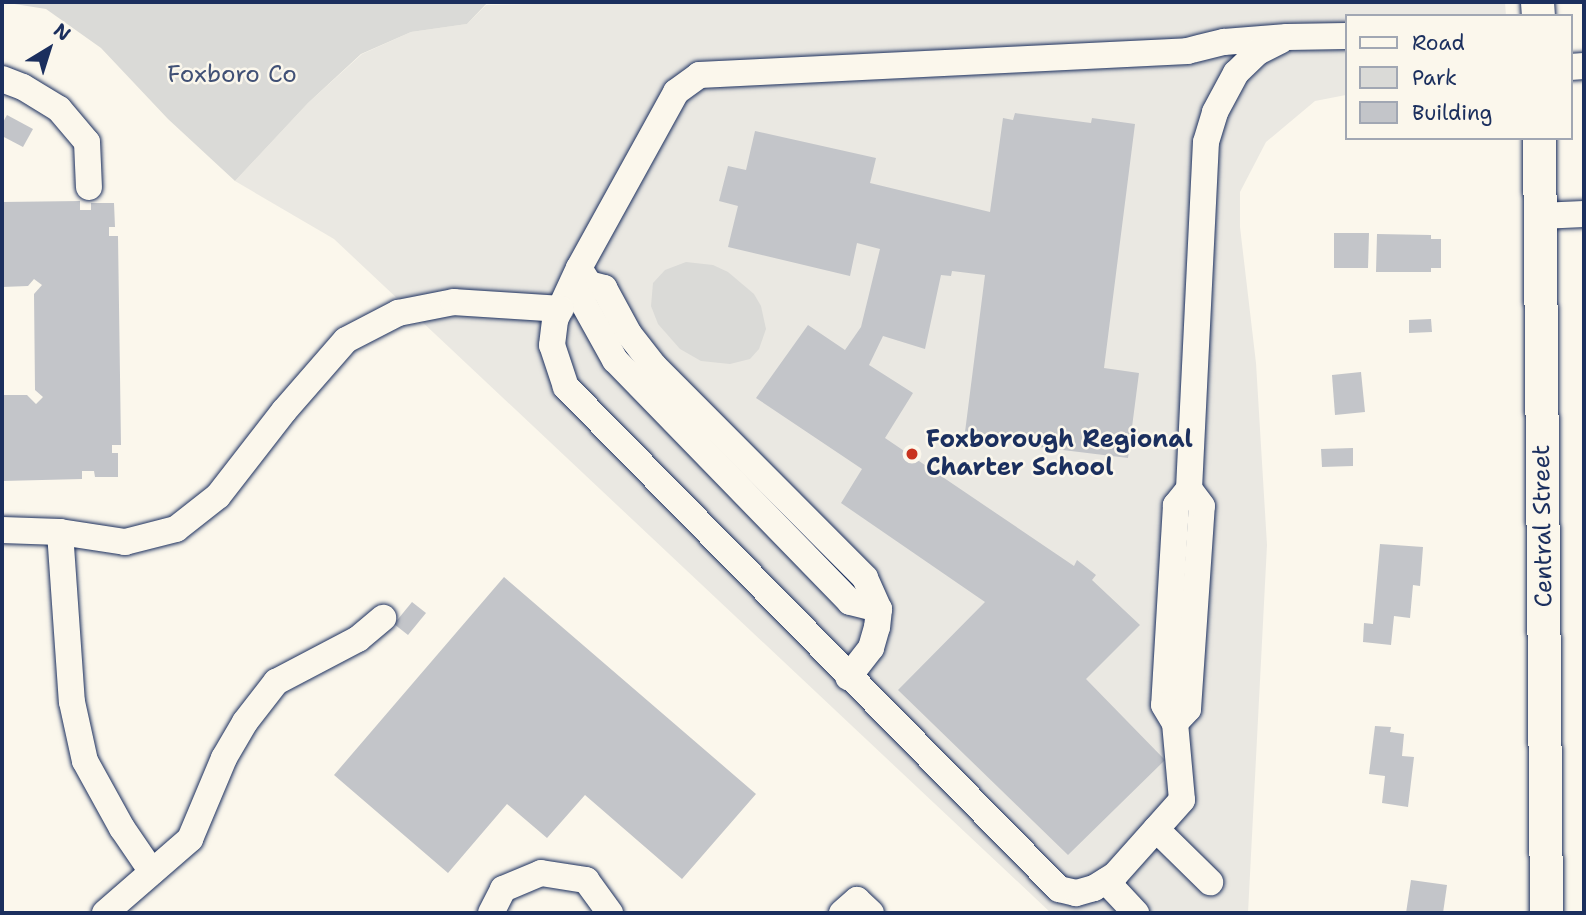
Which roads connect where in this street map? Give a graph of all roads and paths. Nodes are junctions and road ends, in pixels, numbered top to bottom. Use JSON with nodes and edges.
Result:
{"nodes":[{"id":1,"x":1344,"y":36,"type":"edge"},
{"id":2,"x":1287,"y":37,"type":"junction"},
{"id":3,"x":2,"y":79,"type":"edge"},
{"id":4,"x":1539,"y":140,"type":"edge"},
{"id":5,"x":89,"y":187,"type":"dead end"},
{"id":6,"x":1584,"y":214,"type":"edge"},
{"id":7,"x":1540,"y":216,"type":"junction"},
{"id":8,"x":584,"y":276,"type":"junction"},
{"id":9,"x":561,"y":309,"type":"junction"},
{"id":10,"x":2,"y":530,"type":"edge"},
{"id":11,"x":60,"y":531,"type":"junction"},
{"id":12,"x":383,"y":618,"type":"dead end"},
{"id":13,"x":848,"y":677,"type":"junction"},
{"id":14,"x":1156,"y":829,"type":"junction"},
{"id":15,"x":152,"y":872,"type":"junction"},
{"id":16,"x":1106,"y":881,"type":"junction"},
{"id":17,"x":1210,"y":882,"type":"dead end"},
{"id":18,"x":105,"y":913,"type":"edge"},
{"id":19,"x":491,"y":913,"type":"edge"},
{"id":20,"x":610,"y":913,"type":"edge"},
{"id":21,"x":842,"y":913,"type":"edge"},
{"id":22,"x":871,"y":913,"type":"edge"},
{"id":23,"x":1136,"y":913,"type":"edge"},
{"id":24,"x":1546,"y":913,"type":"edge"}],
"edges":[{"from":1,"to":2,"type":"lane"},
{"from":2,"to":8,"type":"lane"},
{"from":2,"to":14,"type":"lane"},
{"from":3,"to":5,"type":"lane"},
{"from":4,"to":7,"type":"main road","name":"Central Street"},
{"from":6,"to":7,"type":"lane"},
{"from":7,"to":24,"type":"main road","name":"Central Street"},
{"from":8,"to":9,"type":"lane"},
{"from":8,"to":13,"type":"lane"},
{"from":9,"to":11,"type":"lane"},
{"from":9,"to":13,"type":"lane"},
{"from":10,"to":11,"type":"lane"},
{"from":11,"to":15,"type":"lane"},
{"from":12,"to":15,"type":"lane"},
{"from":13,"to":16,"type":"lane"},
{"from":14,"to":16,"type":"lane"},
{"from":14,"to":17,"type":"lane"},
{"from":15,"to":18,"type":"lane"},
{"from":16,"to":23,"type":"lane"},
{"from":19,"to":20,"type":"lane"},
{"from":21,"to":22,"type":"lane"}]}
